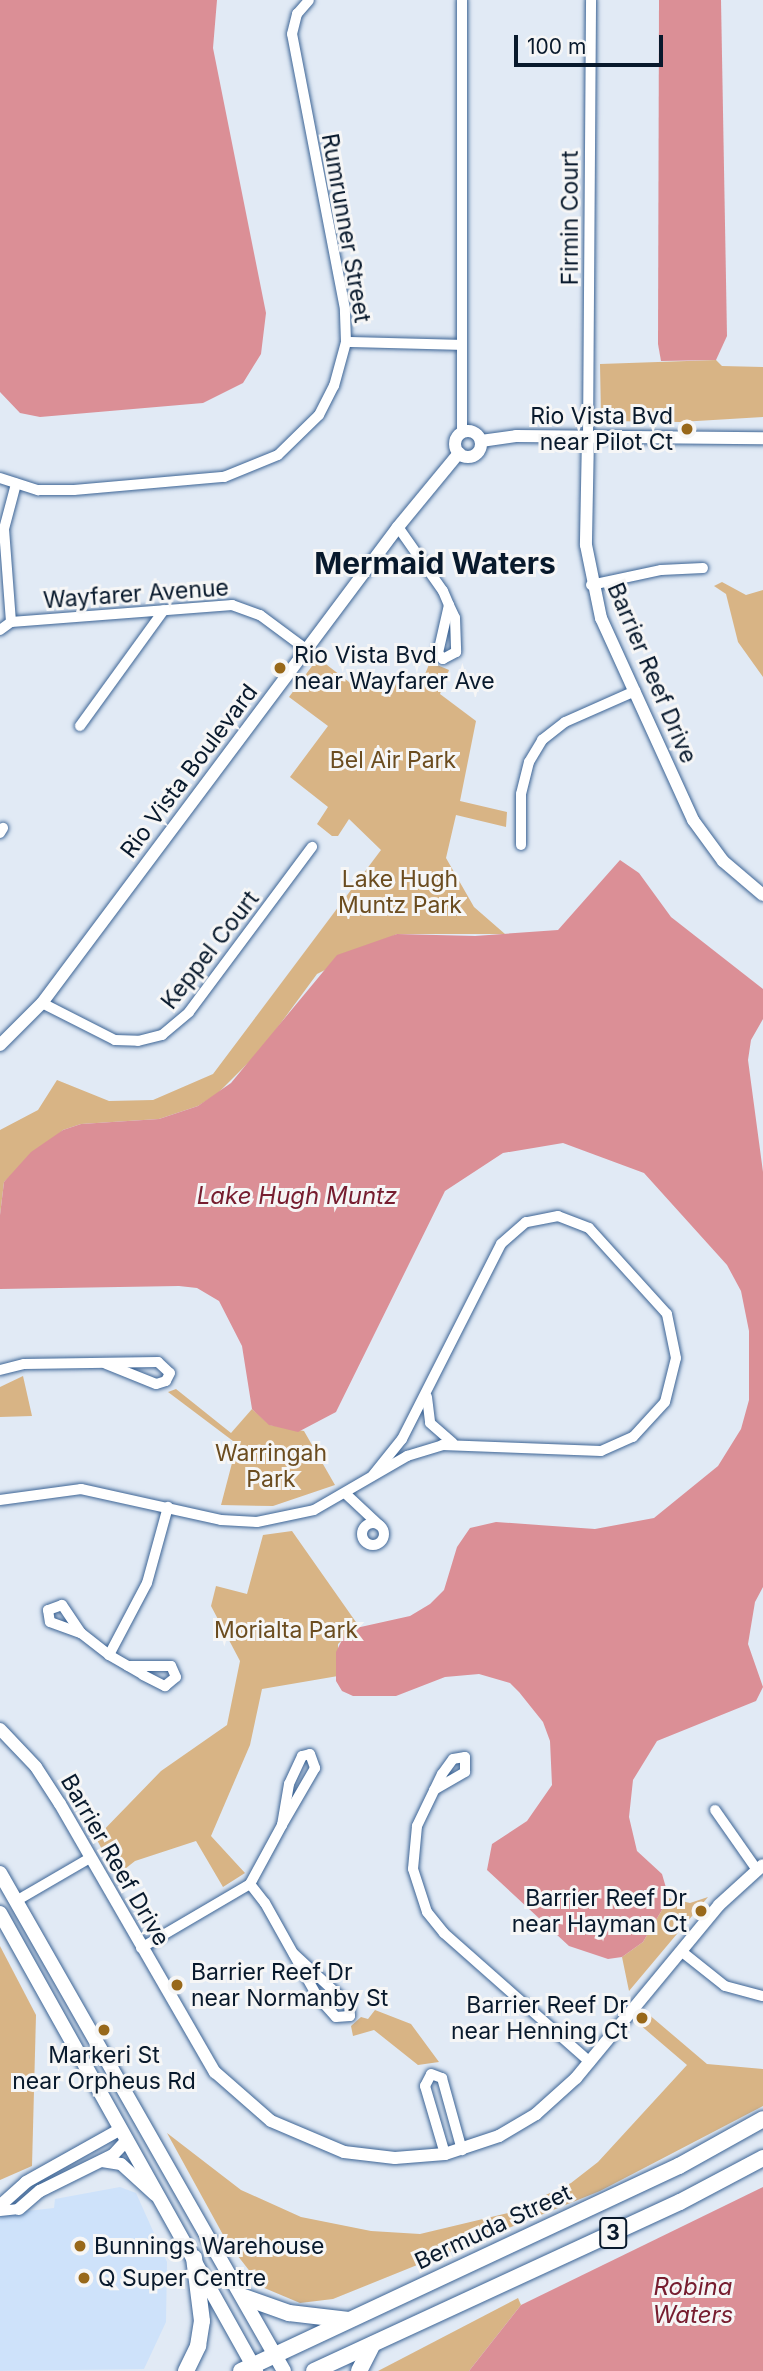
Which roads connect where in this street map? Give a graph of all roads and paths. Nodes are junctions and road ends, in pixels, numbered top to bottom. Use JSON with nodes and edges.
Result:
{"nodes":[{"id":1,"x":309,"y":0,"type":"edge"},
{"id":2,"x":461,"y":0,"type":"edge"},
{"id":3,"x":591,"y":0,"type":"edge"},
{"id":4,"x":346,"y":342,"type":"junction"},
{"id":5,"x":460,"y":345,"type":"junction"},
{"id":6,"x":462,"y":432,"type":"junction"},
{"id":7,"x":588,"y":436,"type":"junction"},
{"id":8,"x":763,"y":438,"type":"edge"},
{"id":9,"x":481,"y":442,"type":"junction"},
{"id":10,"x":459,"y":453,"type":"junction"},
{"id":11,"x":0,"y":478,"type":"edge"},
{"id":12,"x":16,"y":484,"type":"junction"},
{"id":13,"x":398,"y":527,"type":"junction"},
{"id":14,"x":703,"y":569,"type":"dead end"},
{"id":15,"x":592,"y":585,"type":"junction"},
{"id":16,"x":449,"y":605,"type":"dead end"},
{"id":17,"x":164,"y":610,"type":"junction"},
{"id":18,"x":10,"y":622,"type":"junction"},
{"id":19,"x":0,"y":630,"type":"edge"},
{"id":20,"x":306,"y":649,"type":"junction"},
{"id":21,"x":635,"y":691,"type":"junction"},
{"id":22,"x":80,"y":726,"type":"dead end"},
{"id":23,"x":521,"y":845,"type":"dead end"},
{"id":24,"x":312,"y":847,"type":"dead end"},
{"id":25,"x":763,"y":895,"type":"edge"},
{"id":26,"x":42,"y":1003,"type":"junction"},
{"id":27,"x":0,"y":1045,"type":"edge"},
{"id":28,"x":106,"y":1364,"type":"junction"},
{"id":29,"x":0,"y":1370,"type":"edge"},
{"id":30,"x":428,"y":1391,"type":"junction"},
{"id":31,"x":457,"y":1444,"type":"junction"},
{"id":32,"x":373,"y":1475,"type":"junction"},
{"id":33,"x":346,"y":1494,"type":"junction"},
{"id":34,"x":0,"y":1500,"type":"edge"},
{"id":35,"x":168,"y":1507,"type":"junction"},
{"id":36,"x":358,"y":1510,"type":"junction"},
{"id":37,"x":382,"y":1527,"type":"junction"},
{"id":38,"x":362,"y":1536,"type":"junction"},
{"id":39,"x":80,"y":1633,"type":"dead end"},
{"id":40,"x":109,"y":1655,"type":"junction"},
{"id":41,"x":128,"y":1666,"type":"dead end"},
{"id":42,"x":0,"y":1729,"type":"edge"},
{"id":43,"x":434,"y":1790,"type":"dead end"},
{"id":44,"x":715,"y":1810,"type":"dead end"},
{"id":45,"x":282,"y":1825,"type":"junction"},
{"id":46,"x":89,"y":1857,"type":"junction"},
{"id":47,"x":760,"y":1867,"type":"edge"},
{"id":48,"x":0,"y":1873,"type":"edge"},
{"id":49,"x":250,"y":1884,"type":"junction"},
{"id":50,"x":16,"y":1901,"type":"junction"},
{"id":51,"x":0,"y":1913,"type":"edge"},
{"id":52,"x":141,"y":1948,"type":"junction"},
{"id":53,"x":681,"y":1951,"type":"junction"},
{"id":54,"x":294,"y":1954,"type":"junction"},
{"id":55,"x":763,"y":1996,"type":"edge"},
{"id":56,"x":590,"y":2062,"type":"junction"},
{"id":57,"x":763,"y":2119,"type":"edge"},
{"id":58,"x":138,"y":2120,"type":"junction"},
{"id":59,"x":124,"y":2134,"type":"junction"},
{"id":60,"x":462,"y":2150,"type":"junction"},
{"id":61,"x":445,"y":2154,"type":"junction"},
{"id":62,"x":763,"y":2158,"type":"edge"},
{"id":63,"x":67,"y":2160,"type":"junction"},
{"id":64,"x":96,"y":2165,"type":"junction"},
{"id":65,"x":163,"y":2203,"type":"junction"},
{"id":66,"x":1,"y":2205,"type":"edge"},
{"id":67,"x":19,"y":2209,"type":"joint"},
{"id":68,"x":194,"y":2258,"type":"junction"},
{"id":69,"x":244,"y":2297,"type":"junction"},
{"id":70,"x":349,"y":2320,"type":"junction"},
{"id":71,"x":373,"y":2344,"type":"junction"},
{"id":72,"x":275,"y":2355,"type":"junction"},
{"id":73,"x":250,"y":2369,"type":"edge"},
{"id":74,"x":186,"y":2371,"type":"edge"},
{"id":75,"x":284,"y":2371,"type":"edge"},
{"id":76,"x":314,"y":2371,"type":"edge"},
{"id":77,"x":359,"y":2371,"type":"edge"}],
"edges":[{"from":1,"to":4,"type":"street","name":"Rumrunner Street"},
{"from":2,"to":5,"type":"street"},
{"from":3,"to":7,"type":"street","name":"Firmin Court"},
{"from":4,"to":5,"type":"street"},
{"from":4,"to":12,"type":"street","name":"Rumrunner Street"},
{"from":5,"to":6,"type":"street"},
{"from":6,"to":9,"type":"street"},
{"from":6,"to":10,"type":"street"},
{"from":7,"to":8,"type":"street"},
{"from":7,"to":9,"type":"street"},
{"from":7,"to":15,"type":"street","name":"Barrier Reef Drive"},
{"from":9,"to":10,"type":"street"},
{"from":10,"to":13,"type":"street","name":"Rio Vista Boulevard"},
{"from":11,"to":12,"type":"street","name":"Rumrunner Street"},
{"from":12,"to":18,"type":"street"},
{"from":13,"to":16,"type":"street"},
{"from":13,"to":20,"type":"street","name":"Rio Vista Boulevard"},
{"from":14,"to":15,"type":"street"},
{"from":15,"to":21,"type":"street","name":"Barrier Reef Drive"},
{"from":17,"to":18,"type":"street","name":"Wayfarer Avenue"},
{"from":17,"to":20,"type":"street","name":"Wayfarer Avenue"},
{"from":17,"to":22,"type":"street"},
{"from":18,"to":19,"type":"street"},
{"from":20,"to":26,"type":"street","name":"Rio Vista Boulevard"},
{"from":21,"to":23,"type":"street"},
{"from":21,"to":25,"type":"street","name":"Barrier Reef Drive"},
{"from":24,"to":26,"type":"street","name":"Keppel Court"},
{"from":26,"to":27,"type":"street","name":"Rio Vista Boulevard"},
{"from":28,"to":28,"type":"street"},
{"from":28,"to":29,"type":"street"},
{"from":30,"to":31,"type":"street"},
{"from":30,"to":31,"type":"street"},
{"from":30,"to":32,"type":"street"},
{"from":31,"to":32,"type":"street"},
{"from":32,"to":33,"type":"street"},
{"from":33,"to":35,"type":"street"},
{"from":33,"to":36,"type":"street"},
{"from":34,"to":35,"type":"street"},
{"from":35,"to":40,"type":"street"},
{"from":36,"to":37,"type":"street"},
{"from":36,"to":38,"type":"street"},
{"from":37,"to":38,"type":"street"},
{"from":37,"to":38,"type":"street"},
{"from":39,"to":40,"type":"street"},
{"from":40,"to":41,"type":"street"},
{"from":42,"to":46,"type":"street","name":"Barrier Reef Drive"},
{"from":43,"to":56,"type":"street"},
{"from":44,"to":47,"type":"street"},
{"from":45,"to":45,"type":"street"},
{"from":45,"to":49,"type":"street"},
{"from":46,"to":50,"type":"street"},
{"from":46,"to":52,"type":"street","name":"Barrier Reef Drive"},
{"from":47,"to":53,"type":"street","name":"Barrier Reef Drive"},
{"from":48,"to":50,"type":"main road"},
{"from":49,"to":52,"type":"street"},
{"from":49,"to":54,"type":"street"},
{"from":50,"to":58,"type":"main road"},
{"from":51,"to":59,"type":"main road"},
{"from":52,"to":61,"type":"street","name":"Barrier Reef Drive"},
{"from":53,"to":55,"type":"street"},
{"from":53,"to":56,"type":"street","name":"Barrier Reef Drive"},
{"from":54,"to":54,"type":"street"},
{"from":56,"to":60,"type":"street","name":"Barrier Reef Drive"},
{"from":57,"to":70,"type":"main road","name":"Bermuda Street","number":"3"},
{"from":58,"to":59,"type":"main road"},
{"from":58,"to":69,"type":"main road"},
{"from":59,"to":63,"type":"street"},
{"from":59,"to":64,"type":"street"},
{"from":59,"to":65,"type":"main road"},
{"from":60,"to":61,"type":"street","name":"Barrier Reef Drive"},
{"from":60,"to":61,"type":"street"},
{"from":62,"to":71,"type":"main road","number":"3"},
{"from":63,"to":64,"type":"street"},
{"from":63,"to":66,"type":"street"},
{"from":64,"to":65,"type":"street"},
{"from":64,"to":67,"type":"street"},
{"from":65,"to":68,"type":"main road"},
{"from":66,"to":67,"type":"street"},
{"from":68,"to":73,"type":"main road"},
{"from":68,"to":74,"type":"main road"},
{"from":69,"to":70,"type":"main road"},
{"from":69,"to":72,"type":"main road"},
{"from":70,"to":72,"type":"main road","name":"Bermuda Street","number":"3"},
{"from":71,"to":76,"type":"main road","number":"3"},
{"from":71,"to":77,"type":"main road"},
{"from":72,"to":73,"type":"main road","name":"Bermuda Street","number":"3"},
{"from":72,"to":75,"type":"main road"}]}
